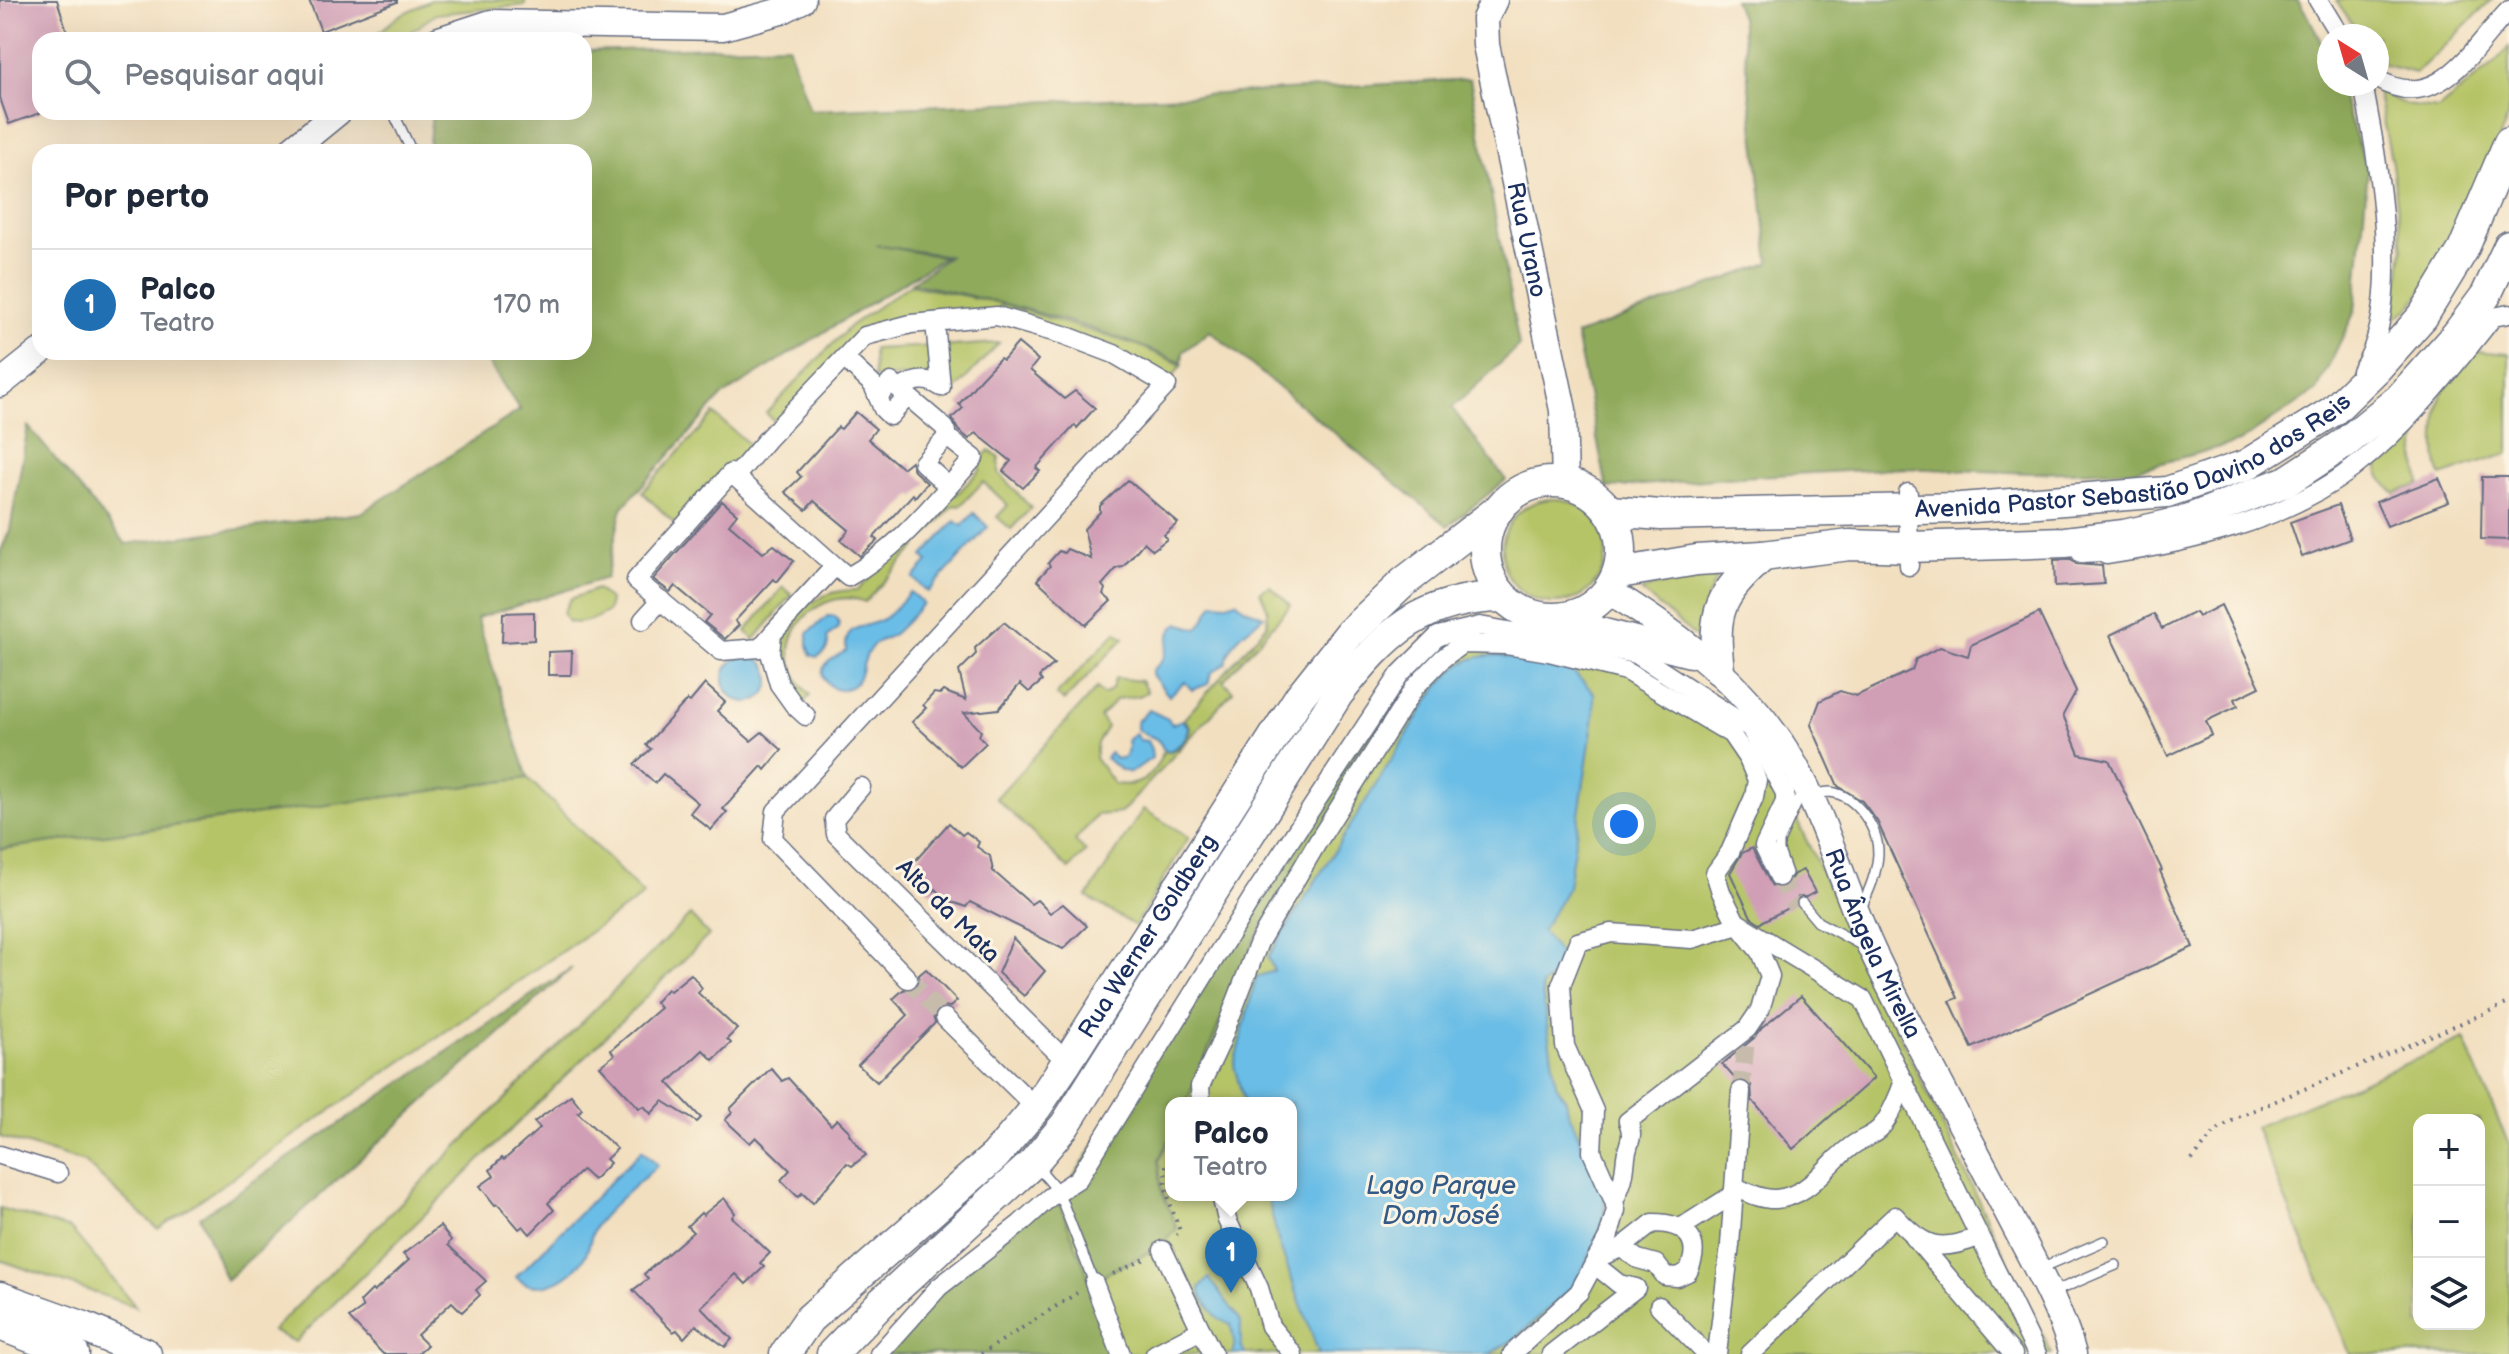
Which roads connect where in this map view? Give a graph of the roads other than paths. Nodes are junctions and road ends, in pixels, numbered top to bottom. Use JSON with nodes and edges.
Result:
{"nodes":[{"id":1,"x":802,"y":0,"type":"edge"},
{"id":2,"x":1494,"y":0,"type":"edge"},
{"id":3,"x":2318,"y":0,"type":"edge"},
{"id":4,"x":2509,"y":10,"type":"edge"},
{"id":5,"x":2333,"y":24,"type":"edge"},
{"id":6,"x":463,"y":32,"type":"edge"},
{"id":7,"x":2389,"y":84,"type":"edge"},
{"id":8,"x":2365,"y":96,"type":"edge"},
{"id":9,"x":328,"y":120,"type":"edge"},
{"id":10,"x":397,"y":120,"type":"edge"},
{"id":11,"x":2509,"y":142,"type":"edge"},
{"id":12,"x":299,"y":144,"type":"edge"},
{"id":13,"x":408,"y":144,"type":"edge"},
{"id":14,"x":2509,"y":246,"type":"edge"},
{"id":15,"x":2509,"y":314,"type":"edge"},
{"id":16,"x":935,"y":322,"type":"junction"},
{"id":17,"x":32,"y":358,"type":"edge"},
{"id":18,"x":844,"y":358,"type":"junction"},
{"id":19,"x":0,"y":384,"type":"edge"},
{"id":20,"x":904,"y":393,"type":"junction"},
{"id":21,"x":2333,"y":411,"type":"junction"},
{"id":22,"x":947,"y":437,"type":"junction"},
{"id":23,"x":735,"y":477,"type":"junction"},
{"id":24,"x":1565,"y":482,"type":"junction"},
{"id":25,"x":948,"y":486,"type":"junction"},
{"id":26,"x":1908,"y":502,"type":"junction"},
{"id":27,"x":1499,"y":509,"type":"junction"},
{"id":28,"x":1610,"y":511,"type":"junction"},
{"id":29,"x":2066,"y":555,"type":"dead end"},
{"id":30,"x":1763,"y":556,"type":"junction"},
{"id":31,"x":1909,"y":557,"type":"junction"},
{"id":32,"x":835,"y":566,"type":"junction"},
{"id":33,"x":1614,"y":582,"type":"junction"},
{"id":34,"x":1503,"y":597,"type":"junction"},
{"id":35,"x":661,"y":600,"type":"junction"},
{"id":36,"x":1554,"y":619,"type":"junction"},
{"id":37,"x":643,"y":620,"type":"dead end"},
{"id":38,"x":772,"y":634,"type":"junction"},
{"id":39,"x":1710,"y":663,"type":"junction"},
{"id":40,"x":806,"y":716,"type":"dead end"},
{"id":41,"x":861,"y":787,"type":"dead end"},
{"id":42,"x":1808,"y":790,"type":"junction"},
{"id":43,"x":1783,"y":875,"type":"joint"},
{"id":44,"x":1802,"y":903,"type":"tunnel mouth"},
{"id":45,"x":1858,"y":915,"type":"junction"},
{"id":46,"x":1736,"y":922,"type":"junction"},
{"id":47,"x":1873,"y":952,"type":"junction"},
{"id":48,"x":908,"y":979,"type":"tunnel mouth"},
{"id":49,"x":945,"y":1018,"type":"tunnel mouth"},
{"id":50,"x":1067,"y":1062,"type":"junction"},
{"id":51,"x":1904,"y":1081,"type":"junction"},
{"id":52,"x":1741,"y":1091,"type":"tunnel mouth"},
{"id":53,"x":1201,"y":1097,"type":"edge"},
{"id":54,"x":1036,"y":1108,"type":"junction"},
{"id":55,"x":1594,"y":1111,"type":"junction"},
{"id":56,"x":1628,"y":1121,"type":"junction"},
{"id":57,"x":0,"y":1155,"type":"edge"},
{"id":58,"x":1033,"y":1163,"type":"junction"},
{"id":59,"x":58,"y":1173,"type":"dead end"},
{"id":60,"x":1734,"y":1190,"type":"junction"},
{"id":61,"x":1058,"y":1191,"type":"junction"},
{"id":62,"x":1222,"y":1201,"type":"edge"},
{"id":63,"x":1614,"y":1201,"type":"junction"},
{"id":64,"x":1682,"y":1227,"type":"junction"},
{"id":65,"x":1912,"y":1235,"type":"junction"},
{"id":66,"x":1978,"y":1237,"type":"junction"},
{"id":67,"x":2104,"y":1241,"type":"dead end"},
{"id":68,"x":1621,"y":1248,"type":"junction"},
{"id":69,"x":1163,"y":1250,"type":"road end"},
{"id":70,"x":1596,"y":1261,"type":"junction"},
{"id":71,"x":2116,"y":1265,"type":"dead end"},
{"id":72,"x":2037,"y":1269,"type":"junction"},
{"id":73,"x":1665,"y":1276,"type":"junction"},
{"id":74,"x":1094,"y":1283,"type":"joint"},
{"id":75,"x":1636,"y":1288,"type":"junction"},
{"id":76,"x":2048,"y":1294,"type":"junction"},
{"id":77,"x":0,"y":1297,"type":"edge"},
{"id":78,"x":1659,"y":1306,"type":"junction"},
{"id":79,"x":1549,"y":1322,"type":"junction"},
{"id":80,"x":0,"y":1325,"type":"edge"},
{"id":81,"x":1201,"y":1330,"type":"junction"},
{"id":82,"x":2075,"y":1352,"type":"edge"},
{"id":83,"x":74,"y":1354,"type":"edge"},
{"id":84,"x":146,"y":1354,"type":"edge"},
{"id":85,"x":785,"y":1354,"type":"edge"},
{"id":86,"x":832,"y":1354,"type":"edge"},
{"id":87,"x":879,"y":1354,"type":"edge"},
{"id":88,"x":1121,"y":1354,"type":"edge"},
{"id":89,"x":1155,"y":1354,"type":"edge"},
{"id":90,"x":1213,"y":1354,"type":"edge"},
{"id":91,"x":1293,"y":1354,"type":"edge"},
{"id":92,"x":1512,"y":1354,"type":"edge"},
{"id":93,"x":1548,"y":1354,"type":"edge"},
{"id":94,"x":1706,"y":1354,"type":"edge"},
{"id":95,"x":1717,"y":1354,"type":"edge"},
{"id":96,"x":1750,"y":1354,"type":"edge"},
{"id":97,"x":2013,"y":1354,"type":"edge"},
{"id":98,"x":2037,"y":1354,"type":"edge"}],
"edges":[{"from":1,"to":6,"type":"street"},
{"from":2,"to":24,"type":"street","name":"Rua Urano"},
{"from":3,"to":5,"type":"street"},
{"from":4,"to":7,"type":"street"},
{"from":8,"to":21,"type":"street"},
{"from":9,"to":12,"type":"street"},
{"from":10,"to":13,"type":"lane"},
{"from":11,"to":21,"type":"main road","name":"Avenida Pastor Sebastião Davino dos Reis"},
{"from":14,"to":31,"type":"main road","name":"Avenida Pastor Sebastião Davino dos Reis"},
{"from":15,"to":29,"type":"street"},
{"from":16,"to":18,"type":"street"},
{"from":16,"to":20,"type":"street"},
{"from":16,"to":48,"type":"street"},
{"from":17,"to":19,"type":"street"},
{"from":18,"to":20,"type":"street"},
{"from":18,"to":23,"type":"street"},
{"from":20,"to":22,"type":"street"},
{"from":21,"to":26,"type":"main road","name":"Avenida Pastor Sebastião Davino dos Reis"},
{"from":22,"to":25,"type":"street"},
{"from":22,"to":25,"type":"street"},
{"from":23,"to":32,"type":"street"},
{"from":23,"to":35,"type":"street"},
{"from":24,"to":27,"type":"main road"},
{"from":24,"to":28,"type":"main road"},
{"from":25,"to":32,"type":"street"},
{"from":26,"to":28,"type":"main road","name":"Avenida Pastor Sebastião Davino dos Reis"},
{"from":26,"to":31,"type":"street"},
{"from":27,"to":34,"type":"main road"},
{"from":27,"to":50,"type":"main road","name":"Rua Werner Goldberg"},
{"from":28,"to":33,"type":"main road"},
{"from":30,"to":31,"type":"main road","name":"Avenida Pastor Sebastião Davino dos Reis"},
{"from":30,"to":33,"type":"main road","name":"Avenida Pastor Sebastião Davino dos Reis"},
{"from":30,"to":39,"type":"main road"},
{"from":32,"to":38,"type":"street"},
{"from":33,"to":36,"type":"main road"},
{"from":33,"to":39,"type":"street","name":"Rua Ângela Mirella"},
{"from":34,"to":36,"type":"main road"},
{"from":34,"to":58,"type":"main road","name":"Rua Werner Goldberg"},
{"from":35,"to":37,"type":"street"},
{"from":35,"to":38,"type":"street"},
{"from":36,"to":39,"type":"street"},
{"from":38,"to":40,"type":"street"},
{"from":39,"to":42,"type":"street","name":"Rua Ângela Mirella"},
{"from":41,"to":50,"type":"street","name":"Alto da Mata"},
{"from":42,"to":43,"type":"lane"},
{"from":42,"to":45,"type":"street","name":"Rua Ângela Mirella"},
{"from":42,"to":45,"type":"lane"},
{"from":43,"to":61,"type":"street"},
{"from":44,"to":47,"type":"lane"},
{"from":45,"to":47,"type":"street","name":"Rua Ângela Mirella"},
{"from":46,"to":51,"type":"street"},
{"from":46,"to":53,"type":"street"},
{"from":46,"to":55,"type":"street"},
{"from":46,"to":56,"type":"street"},
{"from":47,"to":72,"type":"street","name":"Rua Ângela Mirella"},
{"from":49,"to":54,"type":"street"},
{"from":50,"to":54,"type":"main road","name":"Rua Werner Goldberg"},
{"from":51,"to":60,"type":"street"},
{"from":51,"to":66,"type":"street"},
{"from":52,"to":60,"type":"street"},
{"from":54,"to":85,"type":"main road","name":"Rua Werner Goldberg"},
{"from":55,"to":56,"type":"street"},
{"from":55,"to":63,"type":"street"},
{"from":56,"to":63,"type":"street"},
{"from":57,"to":59,"type":"street"},
{"from":58,"to":61,"type":"lane"},
{"from":58,"to":86,"type":"main road","name":"Rua Werner Goldberg"},
{"from":60,"to":64,"type":"street"},
{"from":60,"to":95,"type":"street"},
{"from":61,"to":74,"type":"lane"},
{"from":61,"to":87,"type":"street"},
{"from":62,"to":91,"type":"street"},
{"from":63,"to":70,"type":"street"},
{"from":64,"to":68,"type":"street"},
{"from":64,"to":73,"type":"street"},
{"from":65,"to":66,"type":"street"},
{"from":65,"to":96,"type":"street"},
{"from":65,"to":97,"type":"street"},
{"from":66,"to":98,"type":"street"},
{"from":67,"to":72,"type":"lane"},
{"from":68,"to":70,"type":"street"},
{"from":68,"to":73,"type":"street"},
{"from":69,"to":81,"type":"street"},
{"from":70,"to":75,"type":"street"},
{"from":70,"to":79,"type":"street"},
{"from":71,"to":76,"type":"lane"},
{"from":72,"to":76,"type":"street","name":"Rua Ângela Mirella"},
{"from":73,"to":78,"type":"street"},
{"from":74,"to":88,"type":"street"},
{"from":75,"to":78,"type":"street"},
{"from":75,"to":93,"type":"street"},
{"from":76,"to":82,"type":"street","name":"Rua Ângela Mirella"},
{"from":77,"to":84,"type":"main road"},
{"from":78,"to":94,"type":"street"},
{"from":79,"to":92,"type":"street"},
{"from":79,"to":93,"type":"street"},
{"from":80,"to":83,"type":"main road"},
{"from":81,"to":89,"type":"street"},
{"from":81,"to":90,"type":"street"}]}
